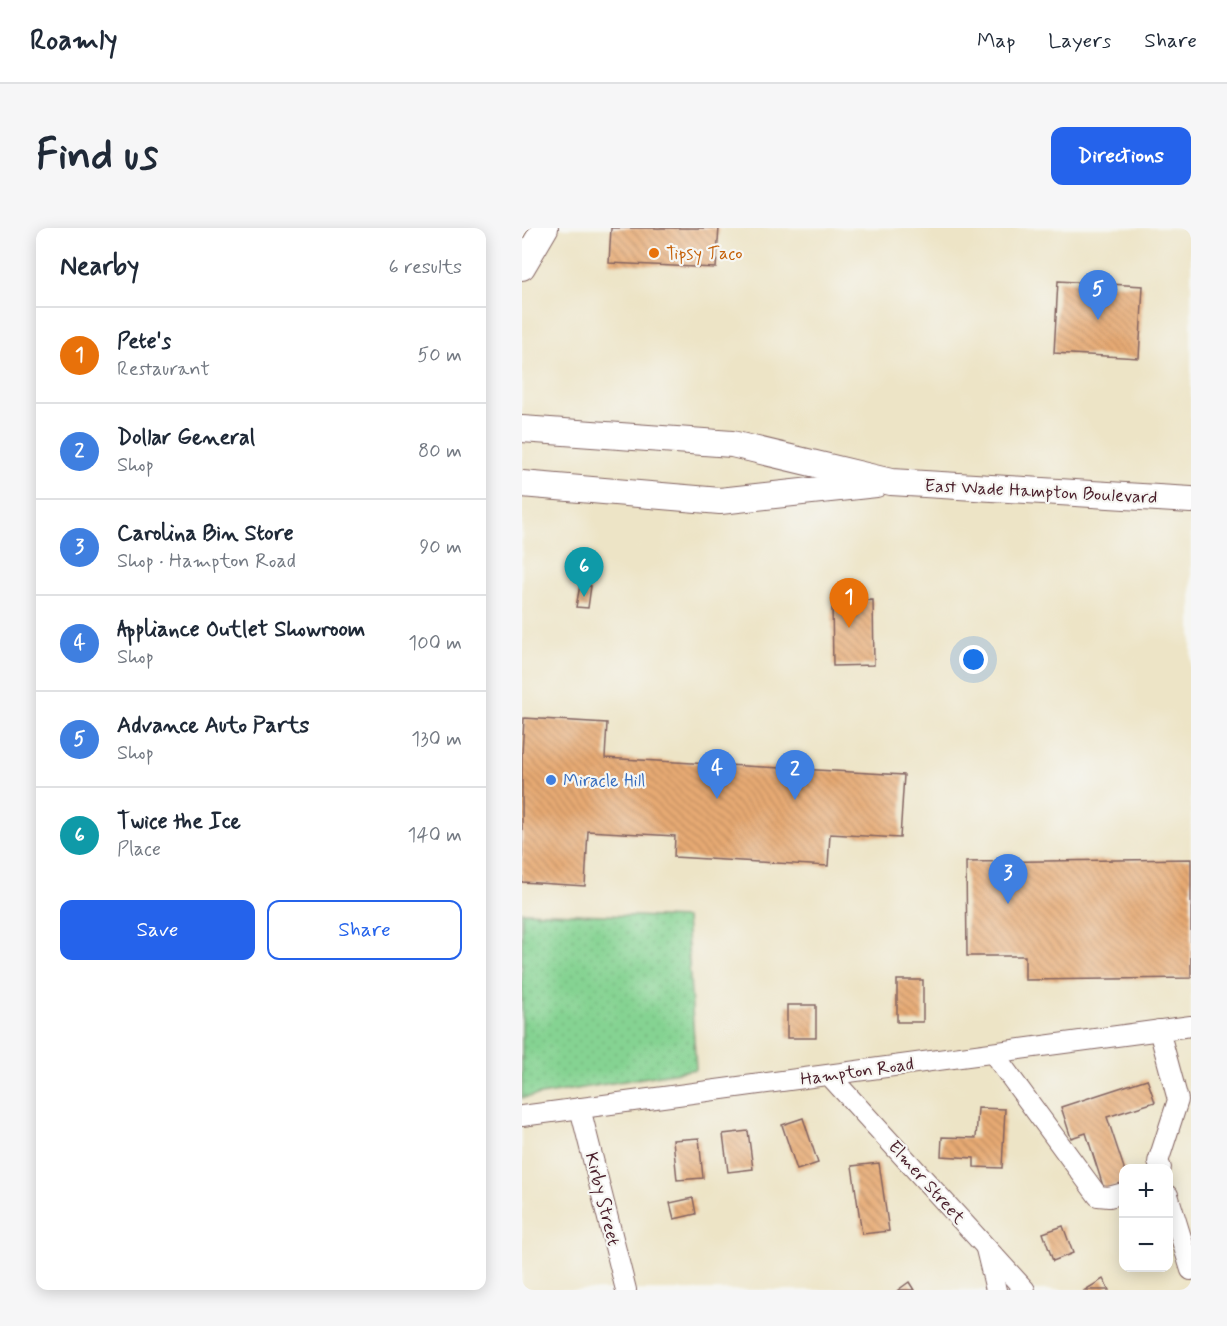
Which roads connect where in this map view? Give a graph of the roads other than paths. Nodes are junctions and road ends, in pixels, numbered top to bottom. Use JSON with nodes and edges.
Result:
{"nodes":[{"id":1,"x":545,"y":228,"type":"edge"},
{"id":2,"x":522,"y":267,"type":"edge"},
{"id":3,"x":522,"y":429,"type":"edge"},
{"id":4,"x":891,"y":482,"type":"junction"},
{"id":5,"x":522,"y":484,"type":"edge"},
{"id":6,"x":1191,"y":500,"type":"edge"},
{"id":7,"x":1191,"y":1026,"type":"edge"},
{"id":8,"x":1160,"y":1030,"type":"junction"},
{"id":9,"x":993,"y":1053,"type":"junction"},
{"id":10,"x":829,"y":1075,"type":"junction"},
{"id":11,"x":580,"y":1108,"type":"junction"},
{"id":12,"x":522,"y":1116,"type":"edge"},
{"id":13,"x":1159,"y":1164,"type":"edge"},
{"id":14,"x":1119,"y":1194,"type":"edge"},
{"id":15,"x":1173,"y":1211,"type":"edge"},
{"id":16,"x":986,"y":1247,"type":"junction"},
{"id":17,"x":1191,"y":1270,"type":"edge"},
{"id":18,"x":626,"y":1290,"type":"edge"},
{"id":19,"x":996,"y":1290,"type":"edge"},
{"id":20,"x":1025,"y":1290,"type":"edge"}],
"edges":[{"from":1,"to":2,"type":"main road"},
{"from":3,"to":4,"type":"main road","name":"East Wade Hampton Boulevard"},
{"from":4,"to":5,"type":"main road","name":"East Wade Hampton Boulevard"},
{"from":4,"to":6,"type":"main road","name":"East Wade Hampton Boulevard"},
{"from":7,"to":8,"type":"street","name":"Hampton Road"},
{"from":8,"to":9,"type":"street","name":"Hampton Road"},
{"from":8,"to":13,"type":"street"},
{"from":9,"to":10,"type":"street","name":"Hampton Road"},
{"from":9,"to":14,"type":"street"},
{"from":10,"to":11,"type":"street","name":"Hampton Road"},
{"from":10,"to":16,"type":"street","name":"Elmer Street"},
{"from":11,"to":12,"type":"street","name":"Hampton Road"},
{"from":11,"to":18,"type":"street","name":"Kirby Street"},
{"from":15,"to":17,"type":"street"},
{"from":16,"to":19,"type":"street"},
{"from":16,"to":20,"type":"street","name":"Elmer Street"}]}
